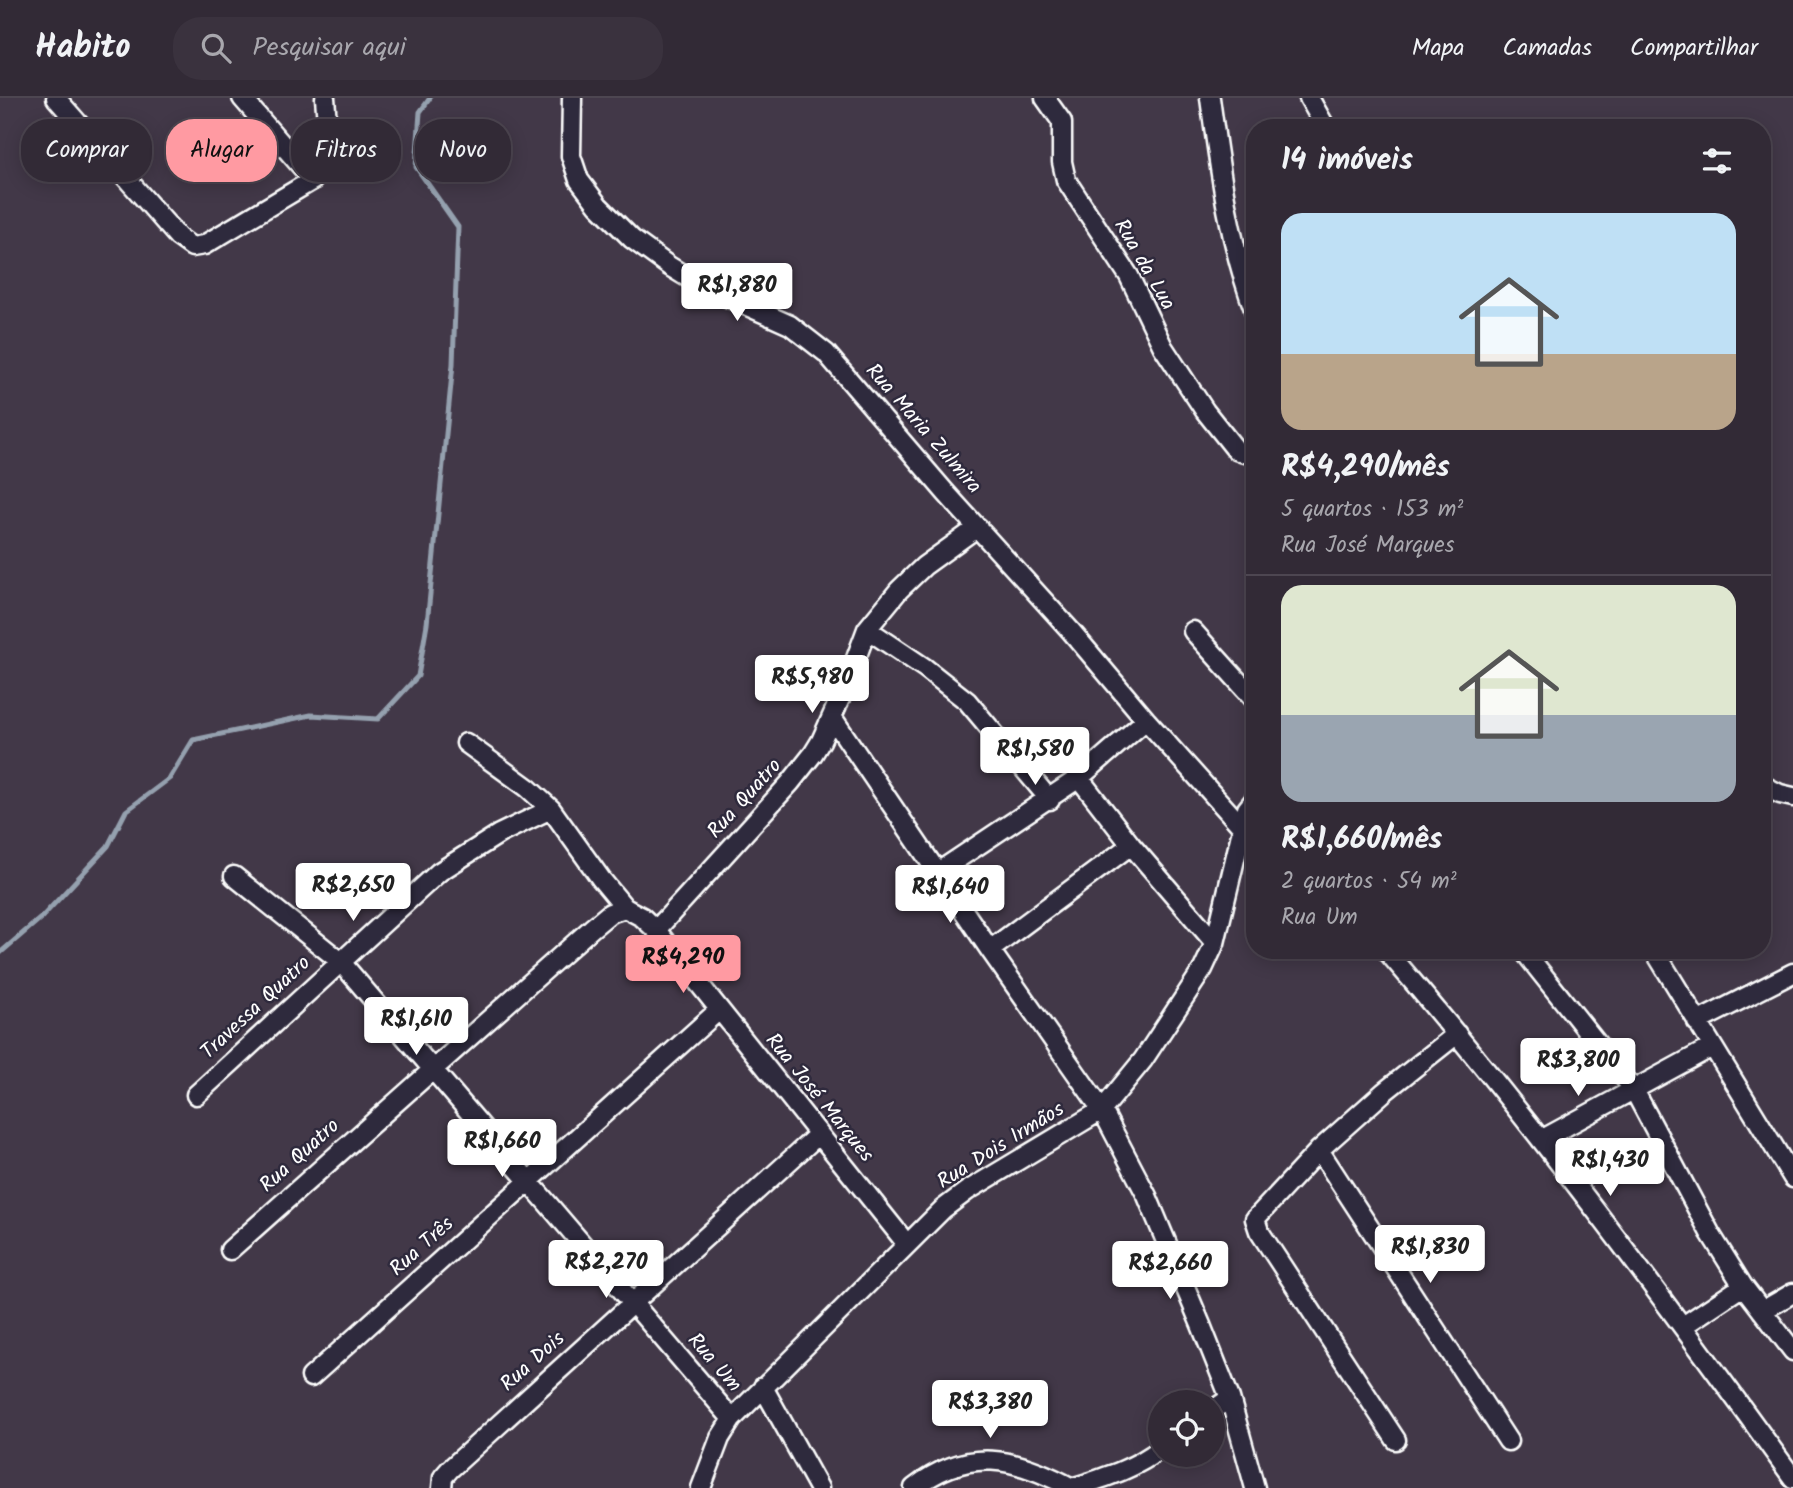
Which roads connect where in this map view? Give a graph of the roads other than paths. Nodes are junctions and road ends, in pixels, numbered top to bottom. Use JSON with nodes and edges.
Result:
{"nodes":[{"id":1,"x":56,"y":98,"type":"edge"},
{"id":2,"x":242,"y":98,"type":"edge"},
{"id":3,"x":326,"y":98,"type":"edge"},
{"id":4,"x":572,"y":98,"type":"edge"},
{"id":5,"x":1045,"y":98,"type":"edge"},
{"id":6,"x":1210,"y":98,"type":"edge"},
{"id":7,"x":1309,"y":98,"type":"edge"},
{"id":8,"x":327,"y":119,"type":"edge"},
{"id":9,"x":1321,"y":119,"type":"edge"},
{"id":10,"x":291,"y":155,"type":"edge"},
{"id":11,"x":310,"y":182,"type":"edge"},
{"id":12,"x":1246,"y":286,"type":"edge"},
{"id":13,"x":1246,"y":453,"type":"edge"},
{"id":14,"x":978,"y":527,"type":"junction"},
{"id":15,"x":867,"y":629,"type":"junction"},
{"id":16,"x":1194,"y":631,"type":"dead end"},
{"id":17,"x":1246,"y":690,"type":"edge"},
{"id":18,"x":832,"y":717,"type":"junction"},
{"id":19,"x":1146,"y":720,"type":"junction"},
{"id":20,"x":466,"y":743,"type":"dead end"},
{"id":21,"x":1079,"y":779,"type":"junction"},
{"id":22,"x":1771,"y":790,"type":"edge"},
{"id":23,"x":1793,"y":797,"type":"edge"},
{"id":24,"x":1049,"y":800,"type":"junction"},
{"id":25,"x":551,"y":809,"type":"junction"},
{"id":26,"x":1246,"y":809,"type":"edge"},
{"id":27,"x":1246,"y":828,"type":"edge"},
{"id":28,"x":1131,"y":845,"type":"junction"},
{"id":29,"x":938,"y":872,"type":"junction"},
{"id":30,"x":234,"y":876,"type":"dead end"},
{"id":31,"x":625,"y":908,"type":"junction"},
{"id":32,"x":656,"y":930,"type":"junction"},
{"id":33,"x":1215,"y":943,"type":"junction"},
{"id":34,"x":990,"y":950,"type":"junction"},
{"id":35,"x":1394,"y":959,"type":"edge"},
{"id":36,"x":1530,"y":959,"type":"edge"},
{"id":37,"x":1659,"y":959,"type":"edge"},
{"id":38,"x":340,"y":961,"type":"junction"},
{"id":39,"x":1793,"y":973,"type":"edge"},
{"id":40,"x":719,"y":1010,"type":"junction"},
{"id":41,"x":1697,"y":1022,"type":"junction"},
{"id":42,"x":1457,"y":1034,"type":"junction"},
{"id":43,"x":1712,"y":1047,"type":"junction"},
{"id":44,"x":431,"y":1069,"type":"junction"},
{"id":45,"x":1634,"y":1090,"type":"junction"},
{"id":46,"x":196,"y":1095,"type":"dead end"},
{"id":47,"x":1102,"y":1110,"type":"junction"},
{"id":48,"x":819,"y":1134,"type":"junction"},
{"id":49,"x":1541,"y":1140,"type":"junction"},
{"id":50,"x":1319,"y":1150,"type":"junction"},
{"id":51,"x":1793,"y":1178,"type":"edge"},
{"id":52,"x":528,"y":1182,"type":"junction"},
{"id":53,"x":906,"y":1243,"type":"junction"},
{"id":54,"x":230,"y":1250,"type":"dead end"},
{"id":55,"x":1743,"y":1286,"type":"junction"},
{"id":56,"x":1793,"y":1293,"type":"edge"},
{"id":57,"x":631,"y":1303,"type":"junction"},
{"id":58,"x":1762,"y":1311,"type":"junction"},
{"id":59,"x":1683,"y":1326,"type":"junction"},
{"id":60,"x":1793,"y":1351,"type":"edge"},
{"id":61,"x":311,"y":1377,"type":"dead end"},
{"id":62,"x":763,"y":1387,"type":"junction"},
{"id":63,"x":1230,"y":1398,"type":"junction"},
{"id":64,"x":1225,"y":1402,"type":"edge"},
{"id":65,"x":732,"y":1419,"type":"junction"},
{"id":66,"x":1396,"y":1440,"type":"dead end"},
{"id":67,"x":1508,"y":1441,"type":"dead end"},
{"id":68,"x":1148,"y":1458,"type":"edge"},
{"id":69,"x":1793,"y":1478,"type":"edge"},
{"id":70,"x":442,"y":1488,"type":"edge"},
{"id":71,"x":701,"y":1488,"type":"edge"},
{"id":72,"x":818,"y":1488,"type":"edge"},
{"id":73,"x":914,"y":1488,"type":"edge"},
{"id":74,"x":1072,"y":1488,"type":"edge"},
{"id":75,"x":1255,"y":1488,"type":"edge"}],
"edges":[{"from":1,"to":11,"type":"street"},
{"from":2,"to":10,"type":"street"},
{"from":3,"to":8,"type":"street"},
{"from":4,"to":14,"type":"street","name":"Rua Maria Zulmira"},
{"from":5,"to":13,"type":"street","name":"Rua da Lua"},
{"from":6,"to":12,"type":"street"},
{"from":7,"to":9,"type":"street"},
{"from":14,"to":15,"type":"street","name":"Rua Quatro"},
{"from":14,"to":19,"type":"street","name":"Rua Maria Zulmira"},
{"from":15,"to":18,"type":"street","name":"Rua Quatro"},
{"from":15,"to":24,"type":"street"},
{"from":16,"to":17,"type":"street"},
{"from":18,"to":29,"type":"street"},
{"from":18,"to":32,"type":"street","name":"Rua Quatro"},
{"from":19,"to":21,"type":"street"},
{"from":19,"to":26,"type":"street","name":"Rua Maria Zulmira"},
{"from":20,"to":25,"type":"street","name":"Rua José Marques"},
{"from":21,"to":24,"type":"street"},
{"from":21,"to":28,"type":"street"},
{"from":22,"to":23,"type":"street"},
{"from":24,"to":29,"type":"street"},
{"from":25,"to":31,"type":"street","name":"Rua José Marques"},
{"from":25,"to":38,"type":"street","name":"Travessa Quatro"},
{"from":27,"to":33,"type":"street","name":"Rua Dois Irmãos"},
{"from":28,"to":33,"type":"street"},
{"from":28,"to":34,"type":"street"},
{"from":29,"to":34,"type":"street"},
{"from":30,"to":38,"type":"street","name":"Rua Um"},
{"from":31,"to":32,"type":"street","name":"Rua José Marques"},
{"from":31,"to":44,"type":"street","name":"Rua Quatro"},
{"from":32,"to":40,"type":"street","name":"Rua José Marques"},
{"from":33,"to":47,"type":"street","name":"Rua Dois Irmãos"},
{"from":34,"to":47,"type":"street"},
{"from":35,"to":42,"type":"street"},
{"from":36,"to":45,"type":"street"},
{"from":37,"to":41,"type":"street"},
{"from":38,"to":44,"type":"street","name":"Rua Um"},
{"from":38,"to":46,"type":"street","name":"Travessa Quatro"},
{"from":39,"to":41,"type":"street"},
{"from":40,"to":48,"type":"street","name":"Rua José Marques"},
{"from":40,"to":52,"type":"street","name":"Rua Três"},
{"from":41,"to":43,"type":"street"},
{"from":42,"to":49,"type":"street"},
{"from":42,"to":50,"type":"street"},
{"from":43,"to":45,"type":"street"},
{"from":43,"to":51,"type":"street"},
{"from":44,"to":52,"type":"street","name":"Rua Um"},
{"from":44,"to":54,"type":"street","name":"Rua Quatro"},
{"from":45,"to":49,"type":"street"},
{"from":45,"to":55,"type":"street"},
{"from":47,"to":53,"type":"street","name":"Rua Dois Irmãos"},
{"from":47,"to":63,"type":"street"},
{"from":48,"to":53,"type":"street","name":"Rua José Marques"},
{"from":48,"to":57,"type":"street","name":"Rua Dois"},
{"from":49,"to":59,"type":"street"},
{"from":50,"to":66,"type":"street"},
{"from":50,"to":67,"type":"street"},
{"from":52,"to":57,"type":"street","name":"Rua Um"},
{"from":52,"to":61,"type":"street","name":"Rua Três"},
{"from":53,"to":62,"type":"street","name":"Rua Dois Irmãos"},
{"from":55,"to":58,"type":"street"},
{"from":55,"to":59,"type":"street"},
{"from":56,"to":58,"type":"street"},
{"from":57,"to":65,"type":"street","name":"Rua Um"},
{"from":57,"to":70,"type":"street","name":"Rua Dois"},
{"from":58,"to":60,"type":"street"},
{"from":59,"to":69,"type":"street"},
{"from":62,"to":65,"type":"street","name":"Rua Dois Irmãos"},
{"from":62,"to":72,"type":"street"},
{"from":63,"to":64,"type":"street"},
{"from":63,"to":75,"type":"street"},
{"from":65,"to":71,"type":"street","name":"Rua Dois Irmãos"},
{"from":68,"to":74,"type":"street"},
{"from":73,"to":74,"type":"street"}]}
